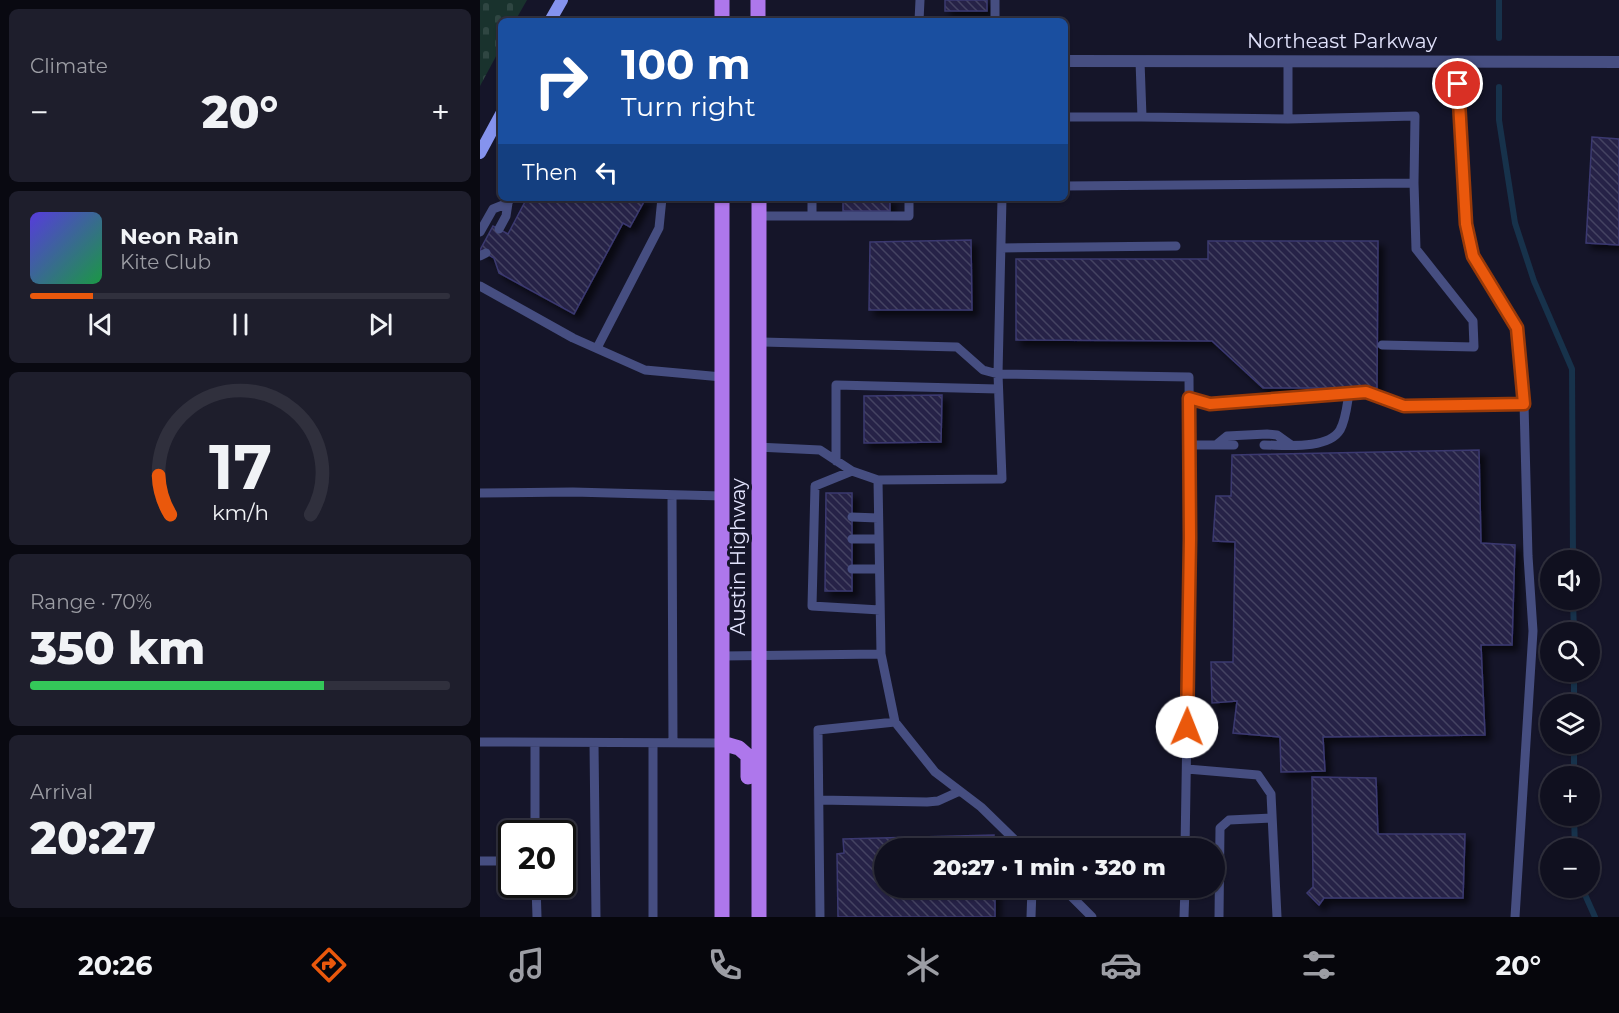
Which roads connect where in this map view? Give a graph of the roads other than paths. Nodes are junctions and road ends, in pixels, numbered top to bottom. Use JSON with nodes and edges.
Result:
{"nodes":[{"id":1,"x":562,"y":0,"type":"edge"},
{"id":2,"x":722,"y":0,"type":"edge"},
{"id":3,"x":758,"y":0,"type":"edge"},
{"id":4,"x":920,"y":0,"type":"edge"},
{"id":5,"x":995,"y":0,"type":"edge"},
{"id":6,"x":552,"y":18,"type":"edge"},
{"id":7,"x":722,"y":18,"type":"edge"},
{"id":8,"x":758,"y":18,"type":"edge"},
{"id":9,"x":919,"y":18,"type":"edge"},
{"id":10,"x":995,"y":18,"type":"edge"},
{"id":11,"x":1068,"y":61,"type":"edge"},
{"id":12,"x":1140,"y":61,"type":"junction"},
{"id":13,"x":1288,"y":61,"type":"junction"},
{"id":14,"x":1456,"y":61,"type":"junction"},
{"id":15,"x":1619,"y":62,"type":"edge"},
{"id":16,"x":1068,"y":117,"type":"edge"},
{"id":17,"x":1142,"y":117,"type":"junction"},
{"id":18,"x":1288,"y":119,"type":"junction"},
{"id":19,"x":498,"y":120,"type":"edge"},
{"id":20,"x":480,"y":153,"type":"edge"},
{"id":21,"x":1414,"y":183,"type":"junction"},
{"id":22,"x":1068,"y":186,"type":"edge"},
{"id":23,"x":507,"y":201,"type":"edge"},
{"id":24,"x":509,"y":201,"type":"edge"},
{"id":25,"x":662,"y":201,"type":"edge"},
{"id":26,"x":722,"y":201,"type":"edge"},
{"id":27,"x":759,"y":201,"type":"edge"},
{"id":28,"x":812,"y":201,"type":"edge"},
{"id":29,"x":909,"y":201,"type":"edge"},
{"id":30,"x":1002,"y":201,"type":"edge"},
{"id":31,"x":759,"y":216,"type":"junction"},
{"id":32,"x":812,"y":216,"type":"junction"},
{"id":33,"x":499,"y":230,"type":"dead end"},
{"id":34,"x":480,"y":232,"type":"edge"},
{"id":35,"x":1176,"y":246,"type":"dead end"},
{"id":36,"x":1000,"y":248,"type":"junction"},
{"id":37,"x":480,"y":286,"type":"edge"},
{"id":38,"x":759,"y":342,"type":"junction"},
{"id":39,"x":1382,"y":345,"type":"dead end"},
{"id":40,"x":597,"y":348,"type":"junction"},
{"id":41,"x":998,"y":374,"type":"junction"},
{"id":42,"x":722,"y":377,"type":"junction"},
{"id":43,"x":998,"y":389,"type":"junction"},
{"id":44,"x":1350,"y":393,"type":"junction"},
{"id":45,"x":1189,"y":398,"type":"junction"},
{"id":46,"x":1524,"y":404,"type":"junction"},
{"id":47,"x":1190,"y":445,"type":"junction"},
{"id":48,"x":1264,"y":445,"type":"dead end"},
{"id":49,"x":1291,"y":445,"type":"junction"},
{"id":50,"x":1215,"y":446,"type":"junction"},
{"id":51,"x":1234,"y":446,"type":"dead end"},
{"id":52,"x":759,"y":447,"type":"junction"},
{"id":53,"x":836,"y":460,"type":"junction"},
{"id":54,"x":852,"y":471,"type":"junction"},
{"id":55,"x":878,"y":480,"type":"junction"},
{"id":56,"x":480,"y":493,"type":"edge"},
{"id":57,"x":672,"y":495,"type":"junction"},
{"id":58,"x":722,"y":496,"type":"junction"},
{"id":59,"x":814,"y":516,"type":"junction"},
{"id":60,"x":826,"y":517,"type":"dead end"},
{"id":61,"x":852,"y":517,"type":"dead end"},
{"id":62,"x":878,"y":518,"type":"junction"},
{"id":63,"x":814,"y":538,"type":"junction"},
{"id":64,"x":825,"y":538,"type":"dead end"},
{"id":65,"x":852,"y":539,"type":"dead end"},
{"id":66,"x":879,"y":539,"type":"junction"},
{"id":67,"x":813,"y":567,"type":"junction"},
{"id":68,"x":825,"y":568,"type":"dead end"},
{"id":69,"x":852,"y":569,"type":"dead end"},
{"id":70,"x":879,"y":569,"type":"junction"},
{"id":71,"x":880,"y":610,"type":"junction"},
{"id":72,"x":882,"y":654,"type":"junction"},
{"id":73,"x":722,"y":656,"type":"junction"},
{"id":74,"x":759,"y":657,"type":"junction"},
{"id":75,"x":895,"y":722,"type":"junction"},
{"id":76,"x":480,"y":742,"type":"edge"},
{"id":77,"x":535,"y":742,"type":"junction"},
{"id":78,"x":594,"y":742,"type":"junction"},
{"id":79,"x":653,"y":743,"type":"junction"},
{"id":80,"x":673,"y":743,"type":"junction"},
{"id":81,"x":722,"y":743,"type":"junction"},
{"id":82,"x":1187,"y":769,"type":"junction"},
{"id":83,"x":960,"y":791,"type":"junction"},
{"id":84,"x":819,"y":800,"type":"junction"},
{"id":85,"x":1272,"y":818,"type":"junction"},
{"id":86,"x":536,"y":820,"type":"edge"},
{"id":87,"x":1013,"y":838,"type":"edge"},
{"id":88,"x":1185,"y":838,"type":"edge"},
{"id":89,"x":480,"y":861,"type":"edge"},
{"id":90,"x":498,"y":861,"type":"edge"},
{"id":91,"x":536,"y":898,"type":"edge"},
{"id":92,"x":759,"y":898,"type":"junction"},
{"id":93,"x":1032,"y":898,"type":"edge"},
{"id":94,"x":1073,"y":898,"type":"edge"},
{"id":95,"x":1185,"y":898,"type":"edge"},
{"id":96,"x":537,"y":917,"type":"edge"},
{"id":97,"x":596,"y":917,"type":"edge"},
{"id":98,"x":653,"y":917,"type":"edge"},
{"id":99,"x":722,"y":917,"type":"edge"},
{"id":100,"x":759,"y":917,"type":"edge"},
{"id":101,"x":820,"y":917,"type":"edge"},
{"id":102,"x":1031,"y":917,"type":"edge"},
{"id":103,"x":1092,"y":917,"type":"edge"},
{"id":104,"x":1184,"y":917,"type":"edge"},
{"id":105,"x":1220,"y":917,"type":"edge"},
{"id":106,"x":1277,"y":917,"type":"edge"},
{"id":107,"x":1515,"y":917,"type":"edge"}],
"edges":[{"from":1,"to":6,"type":"main road"},
{"from":2,"to":7,"type":"main road"},
{"from":3,"to":8,"type":"main road"},
{"from":4,"to":9,"type":"lane"},
{"from":5,"to":10,"type":"lane"},
{"from":11,"to":12,"type":"street","name":"Northeast Parkway"},
{"from":12,"to":13,"type":"street","name":"Northeast Parkway"},
{"from":12,"to":17,"type":"lane"},
{"from":13,"to":14,"type":"street","name":"Northeast Parkway"},
{"from":13,"to":18,"type":"lane"},
{"from":14,"to":15,"type":"street","name":"Northeast Parkway"},
{"from":14,"to":46,"type":"lane"},
{"from":16,"to":17,"type":"lane"},
{"from":17,"to":18,"type":"lane"},
{"from":18,"to":21,"type":"lane"},
{"from":19,"to":20,"type":"main road"},
{"from":21,"to":22,"type":"lane"},
{"from":21,"to":39,"type":"lane"},
{"from":23,"to":34,"type":"lane"},
{"from":24,"to":33,"type":"lane"},
{"from":25,"to":40,"type":"lane"},
{"from":26,"to":42,"type":"main road","name":"Austin Highway"},
{"from":27,"to":31,"type":"main road","name":"Austin Highway"},
{"from":28,"to":32,"type":"lane"},
{"from":29,"to":32,"type":"lane"},
{"from":30,"to":36,"type":"lane"},
{"from":31,"to":32,"type":"lane"},
{"from":31,"to":38,"type":"main road","name":"Austin Highway"},
{"from":35,"to":36,"type":"lane"},
{"from":36,"to":41,"type":"lane"},
{"from":37,"to":40,"type":"lane"},
{"from":38,"to":41,"type":"lane"},
{"from":38,"to":52,"type":"main road","name":"Austin Highway"},
{"from":40,"to":42,"type":"lane"},
{"from":41,"to":43,"type":"lane"},
{"from":41,"to":45,"type":"lane"},
{"from":42,"to":58,"type":"main road","name":"Austin Highway"},
{"from":43,"to":53,"type":"lane"},
{"from":43,"to":55,"type":"lane"},
{"from":44,"to":45,"type":"lane"},
{"from":44,"to":46,"type":"lane"},
{"from":44,"to":49,"type":"lane"},
{"from":45,"to":47,"type":"lane"},
{"from":46,"to":107,"type":"lane"},
{"from":47,"to":50,"type":"lane"},
{"from":47,"to":82,"type":"lane"},
{"from":48,"to":49,"type":"lane"},
{"from":49,"to":50,"type":"lane"},
{"from":50,"to":51,"type":"lane"},
{"from":52,"to":53,"type":"lane"},
{"from":52,"to":74,"type":"main road","name":"Austin Highway"},
{"from":53,"to":54,"type":"lane"},
{"from":54,"to":55,"type":"lane"},
{"from":54,"to":59,"type":"lane"},
{"from":55,"to":62,"type":"lane"},
{"from":56,"to":57,"type":"lane"},
{"from":57,"to":58,"type":"lane"},
{"from":57,"to":80,"type":"lane"},
{"from":58,"to":73,"type":"main road","name":"Austin Highway"},
{"from":59,"to":60,"type":"lane"},
{"from":59,"to":63,"type":"lane"},
{"from":61,"to":62,"type":"lane"},
{"from":62,"to":66,"type":"lane"},
{"from":63,"to":64,"type":"lane"},
{"from":63,"to":67,"type":"lane"},
{"from":65,"to":66,"type":"lane"},
{"from":66,"to":70,"type":"lane"},
{"from":67,"to":68,"type":"lane"},
{"from":67,"to":71,"type":"lane"},
{"from":69,"to":70,"type":"lane"},
{"from":70,"to":71,"type":"lane"},
{"from":71,"to":72,"type":"lane"},
{"from":72,"to":74,"type":"lane"},
{"from":72,"to":75,"type":"lane"},
{"from":73,"to":74,"type":"lane"},
{"from":73,"to":81,"type":"main road","name":"Austin Highway"},
{"from":74,"to":92,"type":"main road","name":"Austin Highway"},
{"from":75,"to":83,"type":"lane"},
{"from":75,"to":84,"type":"lane"},
{"from":76,"to":77,"type":"lane"},
{"from":77,"to":78,"type":"lane"},
{"from":77,"to":86,"type":"lane"},
{"from":78,"to":79,"type":"lane"},
{"from":78,"to":97,"type":"lane"},
{"from":79,"to":80,"type":"lane"},
{"from":79,"to":98,"type":"lane"},
{"from":80,"to":81,"type":"lane"},
{"from":81,"to":92,"type":"main road"},
{"from":81,"to":99,"type":"main road","name":"Austin Highway"},
{"from":82,"to":85,"type":"lane"},
{"from":82,"to":88,"type":"lane"},
{"from":83,"to":84,"type":"lane"},
{"from":83,"to":87,"type":"lane"},
{"from":84,"to":101,"type":"lane"},
{"from":85,"to":105,"type":"lane"},
{"from":85,"to":106,"type":"lane"},
{"from":89,"to":90,"type":"lane"},
{"from":91,"to":96,"type":"lane"},
{"from":92,"to":100,"type":"main road","name":"Austin Highway"},
{"from":93,"to":102,"type":"lane"},
{"from":94,"to":103,"type":"lane"},
{"from":95,"to":104,"type":"lane"}]}
